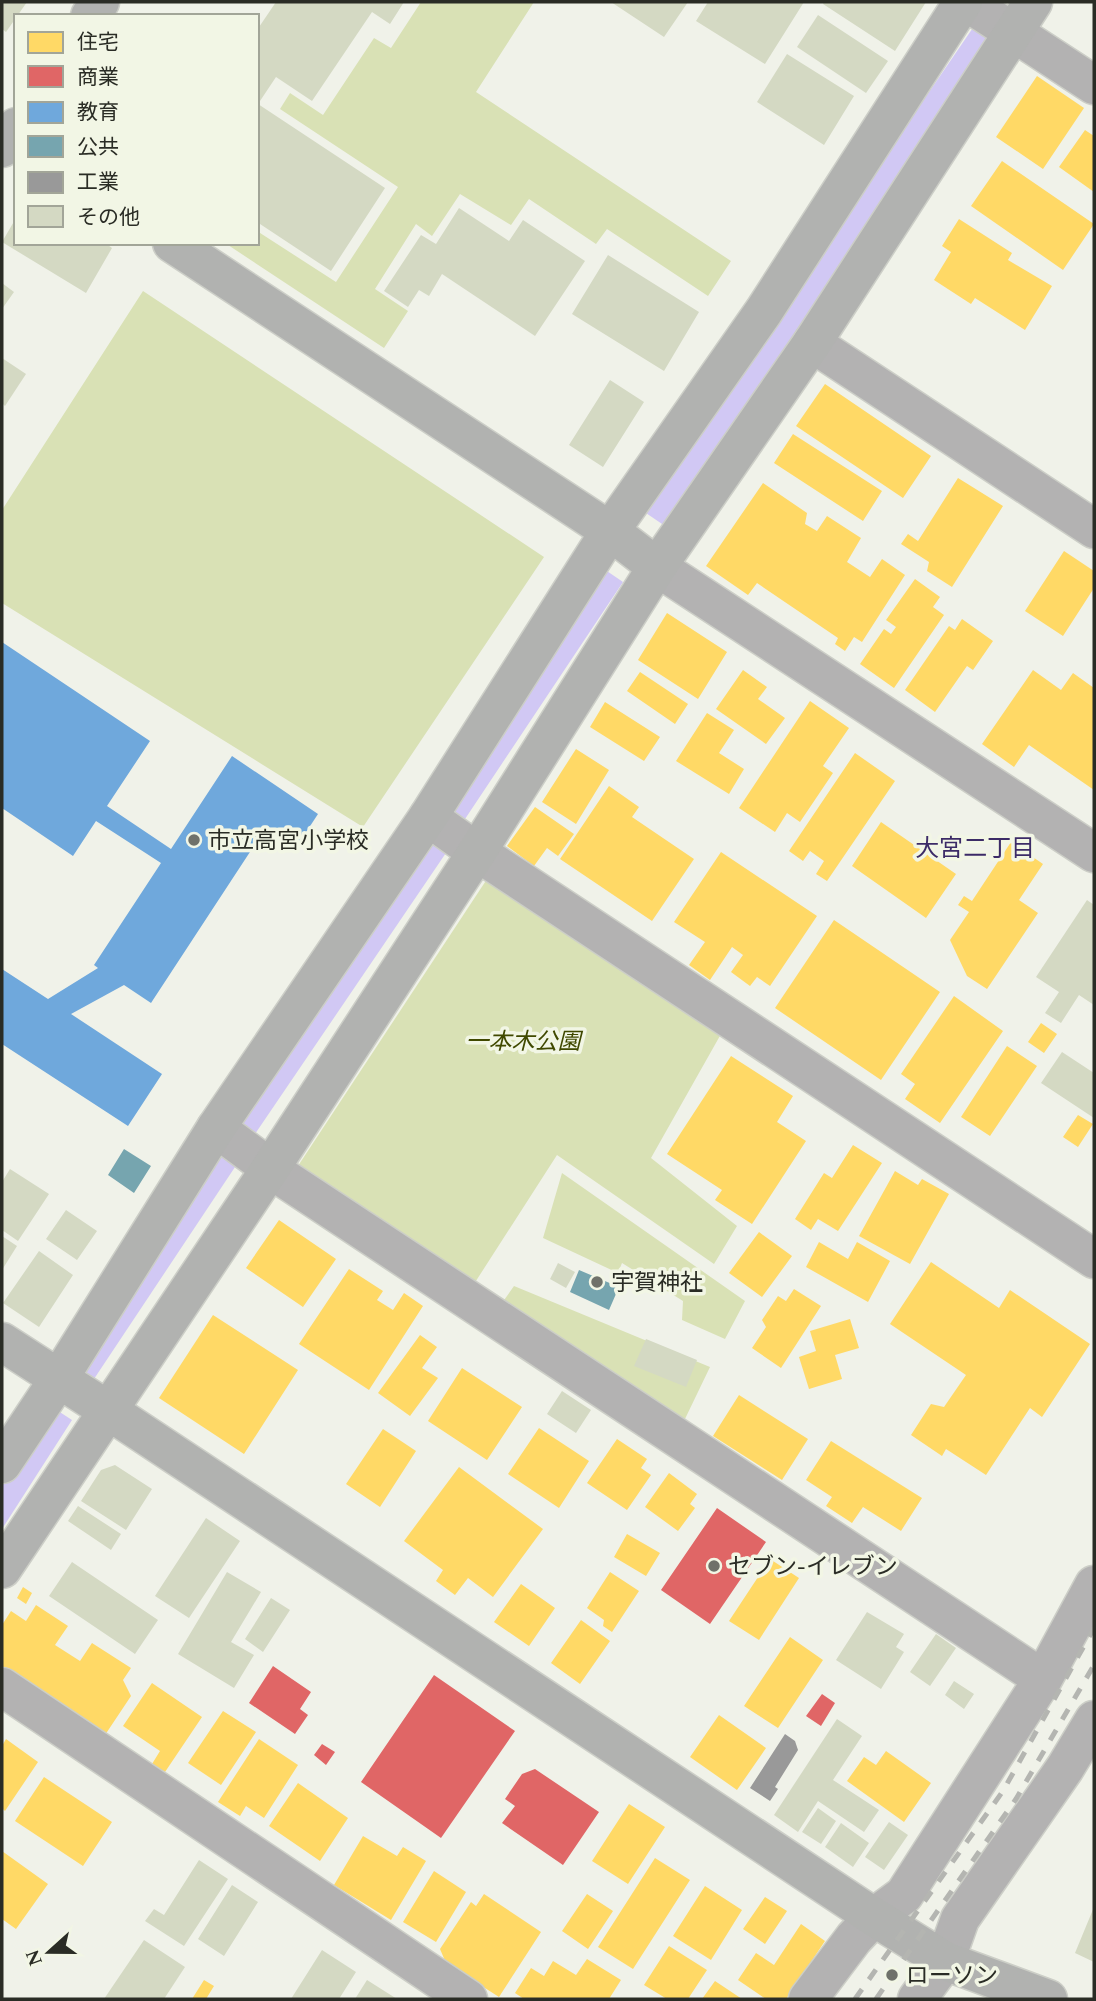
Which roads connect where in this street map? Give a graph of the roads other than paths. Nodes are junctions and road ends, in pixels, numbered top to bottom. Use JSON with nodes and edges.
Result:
{"nodes":[{"id":1,"x":965,"y":2,"type":"edge"},
{"id":2,"x":1023,"y":17,"type":"edge"},
{"id":3,"x":1094,"y":85,"type":"edge"},
{"id":4,"x":175,"y":245,"type":"edge"},
{"id":5,"x":812,"y":343,"type":"junction"},
{"id":6,"x":1094,"y":529,"type":"edge"},
{"id":7,"x":610,"y":531,"type":"junction"},
{"id":8,"x":657,"y":568,"type":"junction"},
{"id":9,"x":428,"y":817,"type":"junction"},
{"id":10,"x":477,"y":852,"type":"junction"},
{"id":11,"x":1094,"y":853,"type":"edge"},
{"id":12,"x":216,"y":1128,"type":"junction"},
{"id":13,"x":270,"y":1169,"type":"junction"},
{"id":14,"x":1094,"y":1259,"type":"edge"},
{"id":15,"x":2,"y":1342,"type":"edge"},
{"id":16,"x":58,"y":1380,"type":"junction"},
{"id":17,"x":109,"y":1411,"type":"junction"},
{"id":18,"x":2,"y":1464,"type":"edge"},
{"id":19,"x":2,"y":1569,"type":"edge"},
{"id":20,"x":1094,"y":1586,"type":"edge"},
{"id":21,"x":1042,"y":1679,"type":"junction"},
{"id":22,"x":2,"y":1687,"type":"edge"},
{"id":23,"x":1094,"y":1720,"type":"edge"},
{"id":24,"x":874,"y":1917,"type":"junction"},
{"id":25,"x":945,"y":1961,"type":"junction"},
{"id":26,"x":468,"y":1999,"type":"edge"},
{"id":27,"x":808,"y":1999,"type":"edge"},
{"id":28,"x":917,"y":1999,"type":"edge"},
{"id":29,"x":1048,"y":1999,"type":"edge"}],
"edges":[{"from":1,"to":2,"type":"street"},
{"from":1,"to":7,"type":"street"},
{"from":2,"to":3,"type":"street"},
{"from":2,"to":5,"type":"street"},
{"from":4,"to":7,"type":"street"},
{"from":5,"to":6,"type":"street"},
{"from":5,"to":8,"type":"street"},
{"from":7,"to":8,"type":"street"},
{"from":7,"to":9,"type":"street"},
{"from":8,"to":10,"type":"street"},
{"from":8,"to":11,"type":"street"},
{"from":9,"to":10,"type":"street"},
{"from":9,"to":12,"type":"street"},
{"from":10,"to":13,"type":"street"},
{"from":10,"to":14,"type":"street"},
{"from":12,"to":13,"type":"street"},
{"from":12,"to":16,"type":"street"},
{"from":13,"to":17,"type":"street"},
{"from":13,"to":21,"type":"street"},
{"from":15,"to":16,"type":"street"},
{"from":16,"to":17,"type":"street"},
{"from":16,"to":18,"type":"street"},
{"from":17,"to":19,"type":"street"},
{"from":17,"to":24,"type":"street"},
{"from":20,"to":21,"type":"street"},
{"from":21,"to":24,"type":"street"},
{"from":22,"to":26,"type":"street"},
{"from":23,"to":25,"type":"street"},
{"from":24,"to":25,"type":"street"},
{"from":24,"to":27,"type":"street"},
{"from":25,"to":28,"type":"street"},
{"from":25,"to":29,"type":"street"}]}
